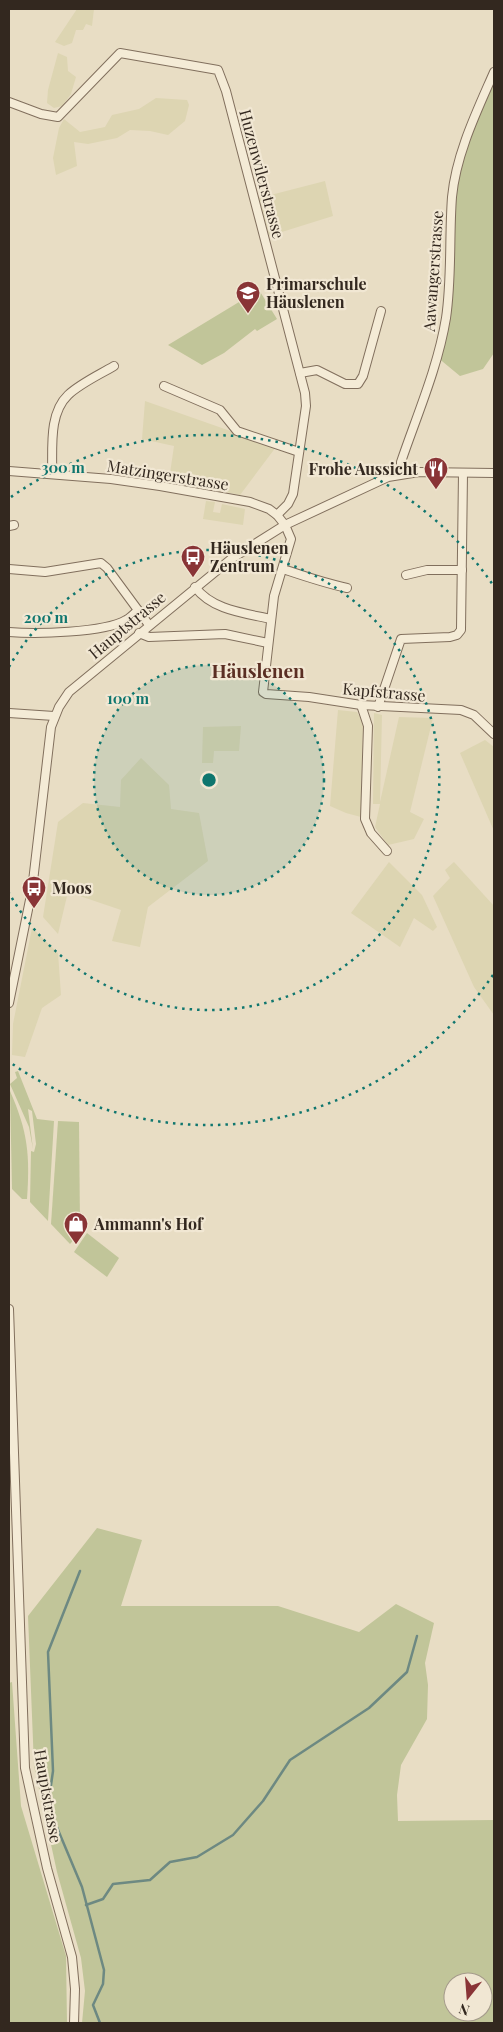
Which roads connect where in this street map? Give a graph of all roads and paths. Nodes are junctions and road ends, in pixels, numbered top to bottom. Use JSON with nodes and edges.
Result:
{"nodes":[{"id":1,"x":494,"y":72,"type":"edge"},
{"id":2,"x":9,"y":102,"type":"edge"},
{"id":3,"x":381,"y":311,"type":"dead end"},
{"id":4,"x":114,"y":366,"type":"dead end"},
{"id":5,"x":300,"y":373,"type":"junction"},
{"id":6,"x":164,"y":386,"type":"dead end"},
{"id":7,"x":300,"y":452,"type":"junction"},
{"id":8,"x":9,"y":471,"type":"edge"},
{"id":9,"x":463,"y":473,"type":"junction"},
{"id":10,"x":494,"y":473,"type":"edge"},
{"id":11,"x":52,"y":474,"type":"junction"},
{"id":12,"x":401,"y":474,"type":"junction"},
{"id":13,"x":277,"y":515,"type":"junction"},
{"id":14,"x":286,"y":526,"type":"junction"},
{"id":15,"x":9,"y":569,"type":"edge"},
{"id":16,"x":282,"y":569,"type":"junction"},
{"id":17,"x":462,"y":570,"type":"junction"},
{"id":18,"x":406,"y":575,"type":"dead end"},
{"id":19,"x":195,"y":587,"type":"junction"},
{"id":20,"x":347,"y":588,"type":"dead end"},
{"id":21,"x":138,"y":610,"type":"junction"},
{"id":22,"x":271,"y":619,"type":"junction"},
{"id":23,"x":149,"y":625,"type":"junction"},
{"id":24,"x":9,"y":632,"type":"edge"},
{"id":25,"x":139,"y":633,"type":"junction"},
{"id":26,"x":268,"y":643,"type":"junction"},
{"id":27,"x":360,"y":705,"type":"junction"},
{"id":28,"x":378,"y":707,"type":"junction"},
{"id":29,"x":9,"y":713,"type":"edge"},
{"id":30,"x":54,"y":716,"type":"junction"},
{"id":31,"x":494,"y":734,"type":"edge"},
{"id":32,"x":387,"y":851,"type":"dead end"},
{"id":33,"x":9,"y":1003,"type":"edge"},
{"id":34,"x":9,"y":1309,"type":"edge"},
{"id":35,"x":74,"y":2023,"type":"edge"}],
"edges":[{"from":1,"to":12,"type":"street","name":"Aawangerstrasse"},
{"from":2,"to":5,"type":"street","name":"Huzenwilerstrasse"},
{"from":3,"to":5,"type":"street"},
{"from":4,"to":11,"type":"street"},
{"from":5,"to":7,"type":"street","name":"Huzenwilerstrasse"},
{"from":6,"to":7,"type":"street"},
{"from":7,"to":13,"type":"street","name":"Huzenwilerstrasse"},
{"from":8,"to":11,"type":"street","name":"Matzingerstrasse"},
{"from":9,"to":10,"type":"street","name":"Hauptstrasse"},
{"from":9,"to":12,"type":"street","name":"Hauptstrasse"},
{"from":9,"to":17,"type":"street"},
{"from":11,"to":13,"type":"street","name":"Matzingerstrasse"},
{"from":12,"to":14,"type":"street","name":"Hauptstrasse"},
{"from":13,"to":14,"type":"street","name":"Matzingerstrasse"},
{"from":14,"to":16,"type":"street"},
{"from":14,"to":19,"type":"street","name":"Hauptstrasse"},
{"from":15,"to":21,"type":"street"},
{"from":16,"to":20,"type":"street"},
{"from":16,"to":22,"type":"street"},
{"from":17,"to":18,"type":"street"},
{"from":17,"to":28,"type":"street"},
{"from":19,"to":22,"type":"street"},
{"from":19,"to":23,"type":"street","name":"Hauptstrasse"},
{"from":21,"to":23,"type":"street"},
{"from":21,"to":24,"type":"street"},
{"from":22,"to":26,"type":"street"},
{"from":23,"to":25,"type":"street","name":"Hauptstrasse"},
{"from":25,"to":26,"type":"street"},
{"from":25,"to":30,"type":"street","name":"Hauptstrasse"},
{"from":26,"to":27,"type":"street","name":"Kapfstrasse"},
{"from":27,"to":28,"type":"street","name":"Kapfstrasse"},
{"from":27,"to":32,"type":"street"},
{"from":28,"to":31,"type":"street","name":"Kapfstrasse"},
{"from":29,"to":30,"type":"street"},
{"from":30,"to":33,"type":"street","name":"Hauptstrasse"},
{"from":34,"to":35,"type":"street","name":"Hauptstrasse"}]}
